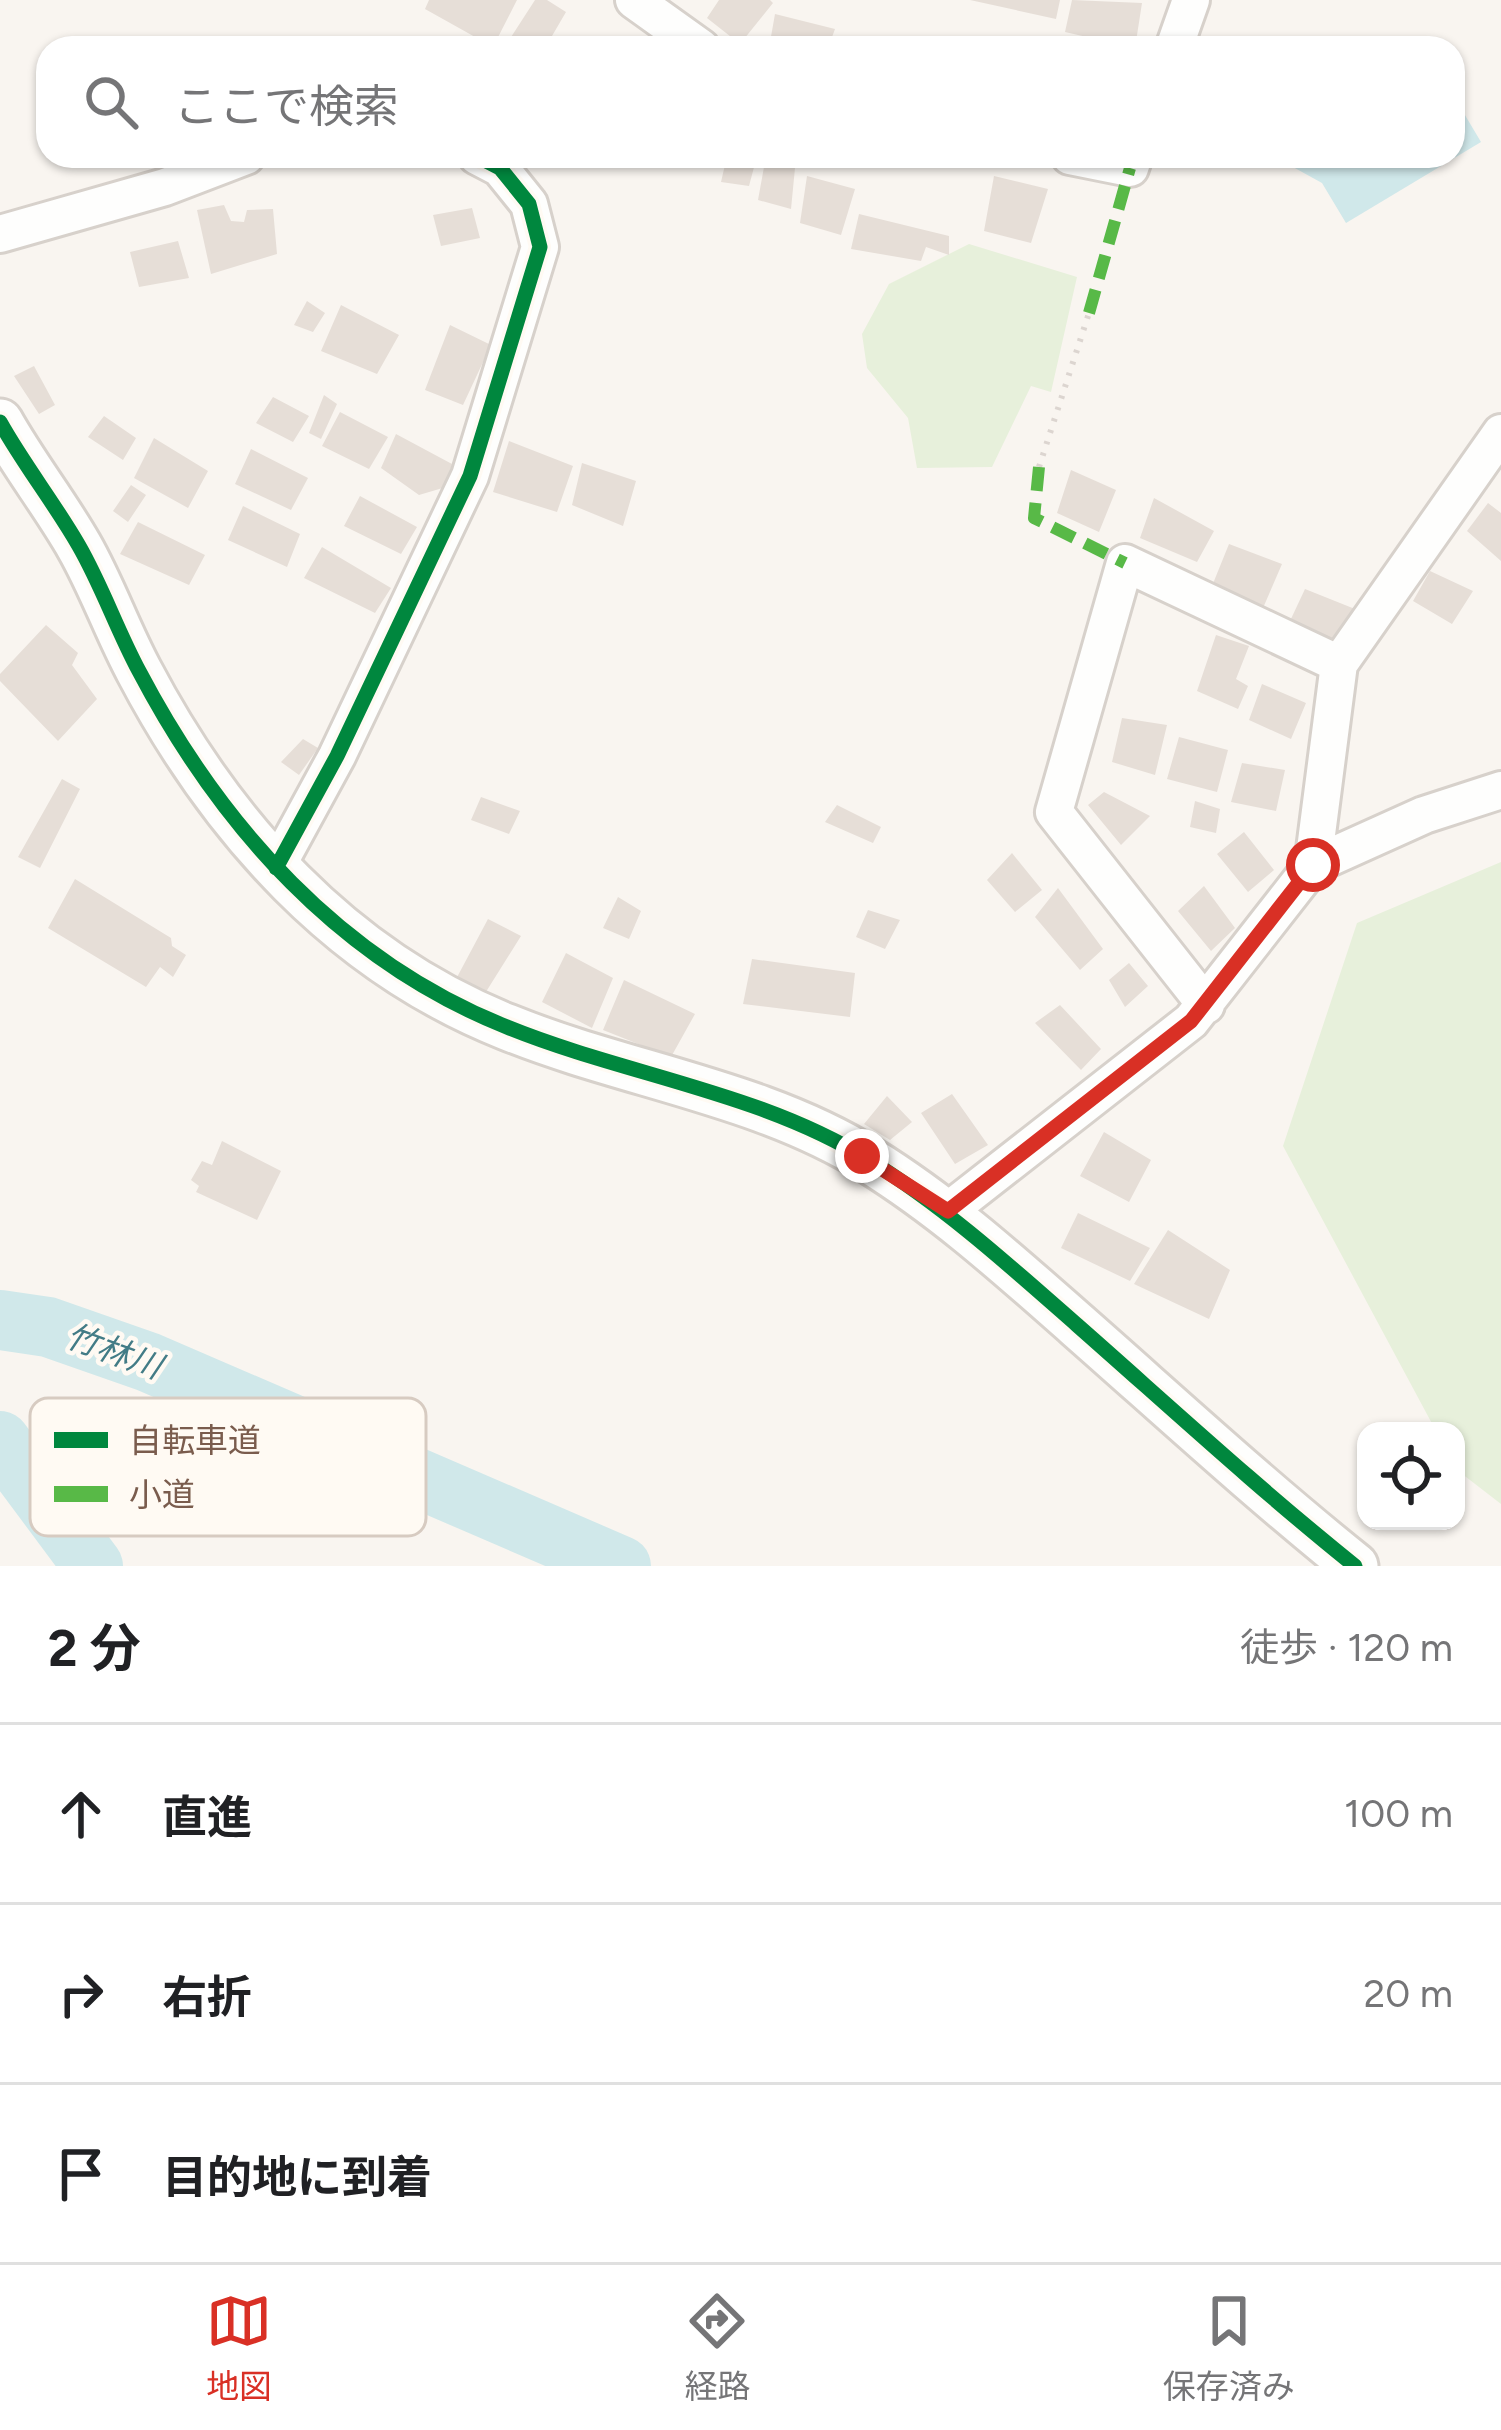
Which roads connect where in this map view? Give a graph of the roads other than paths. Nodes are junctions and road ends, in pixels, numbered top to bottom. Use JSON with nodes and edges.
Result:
{"nodes":[{"id":1,"x":634,"y":0,"type":"edge"},
{"id":2,"x":1191,"y":0,"type":"edge"},
{"id":3,"x":684,"y":36,"type":"edge"},
{"id":4,"x":1178,"y":36,"type":"edge"},
{"id":5,"x":215,"y":168,"type":"edge"},
{"id":6,"x":500,"y":168,"type":"edge"},
{"id":7,"x":0,"y":234,"type":"edge"},
{"id":8,"x":0,"y":422,"type":"edge"},
{"id":9,"x":1501,"y":433,"type":"edge"},
{"id":10,"x":1339,"y":664,"type":"junction"},
{"id":11,"x":1501,"y":790,"type":"edge"},
{"id":12,"x":1313,"y":865,"type":"junction"},
{"id":13,"x":276,"y":868,"type":"junction"},
{"id":14,"x":1206,"y":1005,"type":"junction"},
{"id":15,"x":948,"y":1211,"type":"junction"},
{"id":16,"x":1355,"y":1566,"type":"edge"}],
"edges":[{"from":1,"to":3,"type":"street"},
{"from":2,"to":4,"type":"street"},
{"from":5,"to":7,"type":"street"},
{"from":6,"to":13,"type":"street"},
{"from":8,"to":13,"type":"street"},
{"from":9,"to":10,"type":"street"},
{"from":10,"to":12,"type":"street"},
{"from":10,"to":14,"type":"street"},
{"from":11,"to":12,"type":"street"},
{"from":12,"to":14,"type":"street"},
{"from":13,"to":15,"type":"street"},
{"from":14,"to":15,"type":"street"},
{"from":15,"to":16,"type":"street"}]}
